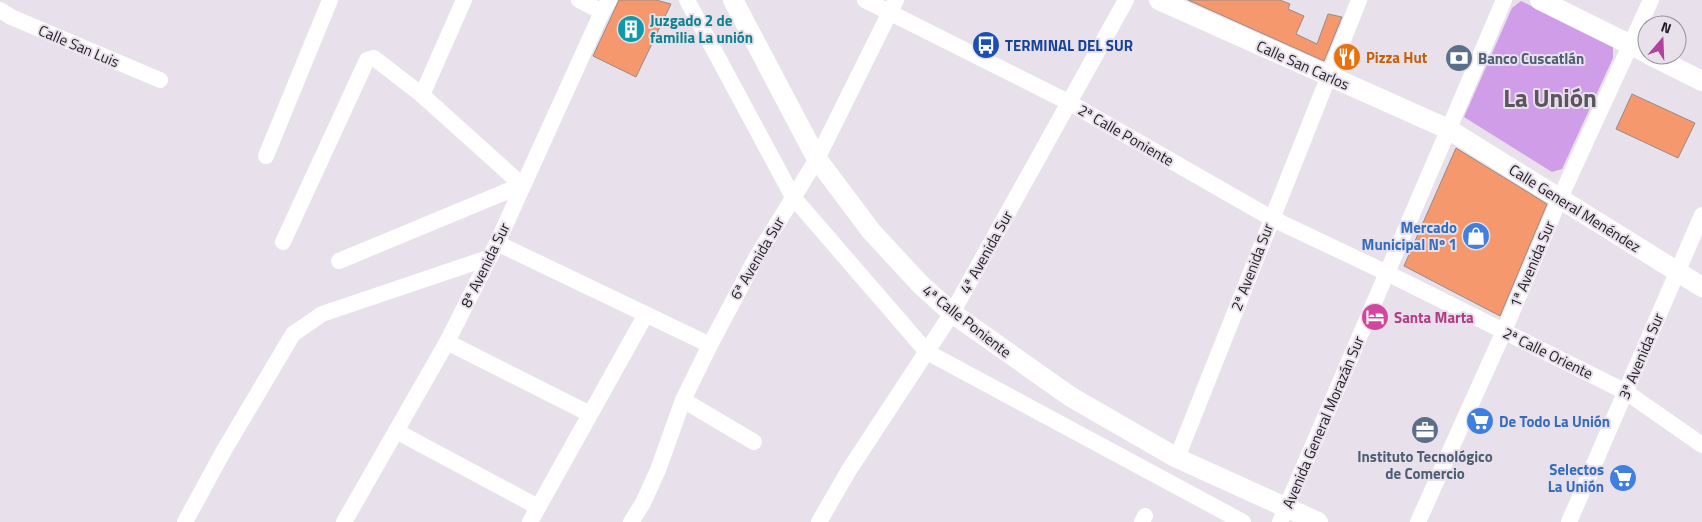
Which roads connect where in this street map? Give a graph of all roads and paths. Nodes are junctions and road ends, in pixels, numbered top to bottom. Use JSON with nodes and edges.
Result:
{"nodes":[{"id":1,"x":330,"y":0,"type":"edge"},
{"id":2,"x":464,"y":0,"type":"edge"},
{"id":3,"x":579,"y":0,"type":"edge"},
{"id":4,"x":687,"y":0,"type":"edge"},
{"id":5,"x":733,"y":0,"type":"edge"},
{"id":6,"x":865,"y":0,"type":"edge"},
{"id":7,"x":1126,"y":0,"type":"edge"},
{"id":8,"x":1159,"y":0,"type":"edge"},
{"id":9,"x":1358,"y":0,"type":"edge"},
{"id":10,"x":1504,"y":0,"type":"edge"},
{"id":11,"x":1540,"y":0,"type":"edge"},
{"id":12,"x":1651,"y":0,"type":"edge"},
{"id":13,"x":606,"y":6,"type":"edge"},
{"id":14,"x":892,"y":6,"type":"edge"},
{"id":15,"x":0,"y":10,"type":"edge"},
{"id":16,"x":1647,"y":15,"type":"edge"},
{"id":17,"x":1637,"y":48,"type":"edge"},
{"id":18,"x":1637,"y":53,"type":"edge"},
{"id":19,"x":1670,"y":65,"type":"edge"},
{"id":20,"x":1328,"y":76,"type":"junction"},
{"id":21,"x":160,"y":80,"type":"dead end"},
{"id":22,"x":1702,"y":81,"type":"edge"},
{"id":23,"x":422,"y":95,"type":"junction"},
{"id":24,"x":1070,"y":103,"type":"junction"},
{"id":25,"x":1448,"y":129,"type":"junction"},
{"id":26,"x":266,"y":156,"type":"dead end"},
{"id":27,"x":817,"y":159,"type":"junction"},
{"id":28,"x":522,"y":185,"type":"junction"},
{"id":29,"x":793,"y":198,"type":"junction"},
{"id":30,"x":1560,"y":198,"type":"junction"},
{"id":31,"x":1702,"y":215,"type":"edge"},
{"id":32,"x":1271,"y":218,"type":"junction"},
{"id":33,"x":283,"y":242,"type":"dead end"},
{"id":34,"x":497,"y":243,"type":"junction"},
{"id":35,"x":488,"y":258,"type":"junction"},
{"id":36,"x":339,"y":261,"type":"dead end"},
{"id":37,"x":1676,"y":272,"type":"junction"},
{"id":38,"x":1387,"y":273,"type":"junction"},
{"id":39,"x":1702,"y":287,"type":"edge"},
{"id":40,"x":952,"y":313,"type":"junction"},
{"id":41,"x":645,"y":316,"type":"junction"},
{"id":42,"x":1504,"y":331,"type":"junction"},
{"id":43,"x":447,"y":342,"type":"junction"},
{"id":44,"x":710,"y":345,"type":"junction"},
{"id":45,"x":927,"y":352,"type":"junction"},
{"id":46,"x":1626,"y":392,"type":"junction"},
{"id":47,"x":683,"y":400,"type":"junction"},
{"id":48,"x":590,"y":414,"type":"junction"},
{"id":49,"x":396,"y":431,"type":"junction"},
{"id":50,"x":754,"y":442,"type":"dead end"},
{"id":51,"x":1702,"y":445,"type":"edge"},
{"id":52,"x":1178,"y":458,"type":"junction"},
{"id":53,"x":538,"y":508,"type":"junction"},
{"id":54,"x":1283,"y":515,"type":"edge"},
{"id":55,"x":186,"y":522,"type":"edge"},
{"id":56,"x":344,"y":522,"type":"edge"},
{"id":57,"x":530,"y":522,"type":"edge"},
{"id":58,"x":631,"y":522,"type":"edge"},
{"id":59,"x":819,"y":522,"type":"edge"},
{"id":60,"x":1244,"y":522,"type":"edge"},
{"id":61,"x":1318,"y":522,"type":"edge"},
{"id":62,"x":1418,"y":522,"type":"edge"},
{"id":63,"x":1569,"y":522,"type":"edge"}],
"edges":[{"from":1,"to":26,"type":"street"},
{"from":2,"to":23,"type":"street"},
{"from":3,"to":13,"type":"street"},
{"from":4,"to":29,"type":"street"},
{"from":5,"to":27,"type":"main road","name":"4ª Calle Poniente"},
{"from":6,"to":14,"type":"street","name":"2ª Calle Poniente"},
{"from":7,"to":24,"type":"street","name":"4ª Avenida Sur"},
{"from":8,"to":20,"type":"main road","name":"Calle San Carlos"},
{"from":9,"to":20,"type":"street","name":"2ª Avenida Sur"},
{"from":10,"to":25,"type":"street","name":"Avenida General Morazán Sur"},
{"from":11,"to":17,"type":"main road"},
{"from":12,"to":16,"type":"street","name":"1ª Avenida Sur"},
{"from":13,"to":28,"type":"street","name":"8ª Avenida Sur"},
{"from":14,"to":24,"type":"street","name":"2ª Calle Poniente"},
{"from":14,"to":27,"type":"street","name":"6ª Avenida Sur"},
{"from":15,"to":21,"type":"street","name":"Calle San Luis"},
{"from":18,"to":30,"type":"street","name":"1ª Avenida Sur"},
{"from":19,"to":22,"type":"main road"},
{"from":20,"to":25,"type":"main road","name":"Calle San Carlos"},
{"from":20,"to":32,"type":"street","name":"2ª Avenida Sur"},
{"from":23,"to":28,"type":"street"},
{"from":23,"to":33,"type":"street"},
{"from":24,"to":32,"type":"street","name":"2ª Calle Poniente"},
{"from":24,"to":40,"type":"street","name":"4ª Avenida Sur"},
{"from":25,"to":30,"type":"main road","name":"Calle General Menéndez"},
{"from":25,"to":38,"type":"street","name":"Avenida General Morazán Sur"},
{"from":27,"to":29,"type":"street","name":"6ª Avenida Sur"},
{"from":27,"to":40,"type":"main road","name":"4ª Calle Poniente"},
{"from":28,"to":34,"type":"street","name":"8ª Avenida Sur"},
{"from":28,"to":36,"type":"street"},
{"from":29,"to":44,"type":"street","name":"6ª Avenida Sur"},
{"from":29,"to":45,"type":"street"},
{"from":30,"to":37,"type":"main road","name":"Calle General Menéndez"},
{"from":30,"to":42,"type":"street","name":"1ª Avenida Sur"},
{"from":31,"to":37,"type":"street","name":"3ª Avenida Sur"},
{"from":32,"to":38,"type":"street","name":"2ª Calle Poniente"},
{"from":32,"to":52,"type":"street","name":"2ª Avenida Sur"},
{"from":34,"to":35,"type":"street","name":"8ª Avenida Sur"},
{"from":34,"to":41,"type":"street"},
{"from":35,"to":43,"type":"street","name":"8ª Avenida Sur"},
{"from":35,"to":55,"type":"street"},
{"from":37,"to":39,"type":"main road","name":"Calle General Menéndez"},
{"from":37,"to":46,"type":"street","name":"3ª Avenida Sur"},
{"from":38,"to":42,"type":"street","name":"2ª Calle Oriente"},
{"from":38,"to":54,"type":"street","name":"Avenida General Morazán Sur"},
{"from":40,"to":45,"type":"street","name":"4ª Avenida Sur"},
{"from":40,"to":52,"type":"main road","name":"4ª Calle Poniente"},
{"from":41,"to":44,"type":"street"},
{"from":41,"to":48,"type":"street"},
{"from":42,"to":46,"type":"street","name":"2ª Calle Oriente"},
{"from":42,"to":62,"type":"street","name":"1ª Avenida Sur"},
{"from":43,"to":48,"type":"street"},
{"from":43,"to":49,"type":"street","name":"8ª Avenida Sur"},
{"from":44,"to":47,"type":"street","name":"6ª Avenida Sur"},
{"from":45,"to":59,"type":"street","name":"4ª Avenida Sur"},
{"from":45,"to":60,"type":"street"},
{"from":46,"to":51,"type":"street","name":"2ª Calle Oriente"},
{"from":46,"to":63,"type":"street","name":"3ª Avenida Sur"},
{"from":47,"to":50,"type":"street"},
{"from":47,"to":58,"type":"street","name":"6ª Avenida Sur"},
{"from":48,"to":53,"type":"street"},
{"from":49,"to":53,"type":"street"},
{"from":49,"to":56,"type":"street","name":"8ª Avenida Sur"},
{"from":52,"to":54,"type":"main road","name":"4ª Calle Poniente"},
{"from":53,"to":57,"type":"street"},
{"from":54,"to":61,"type":"main road","name":"4ª Calle Poniente"}]}
